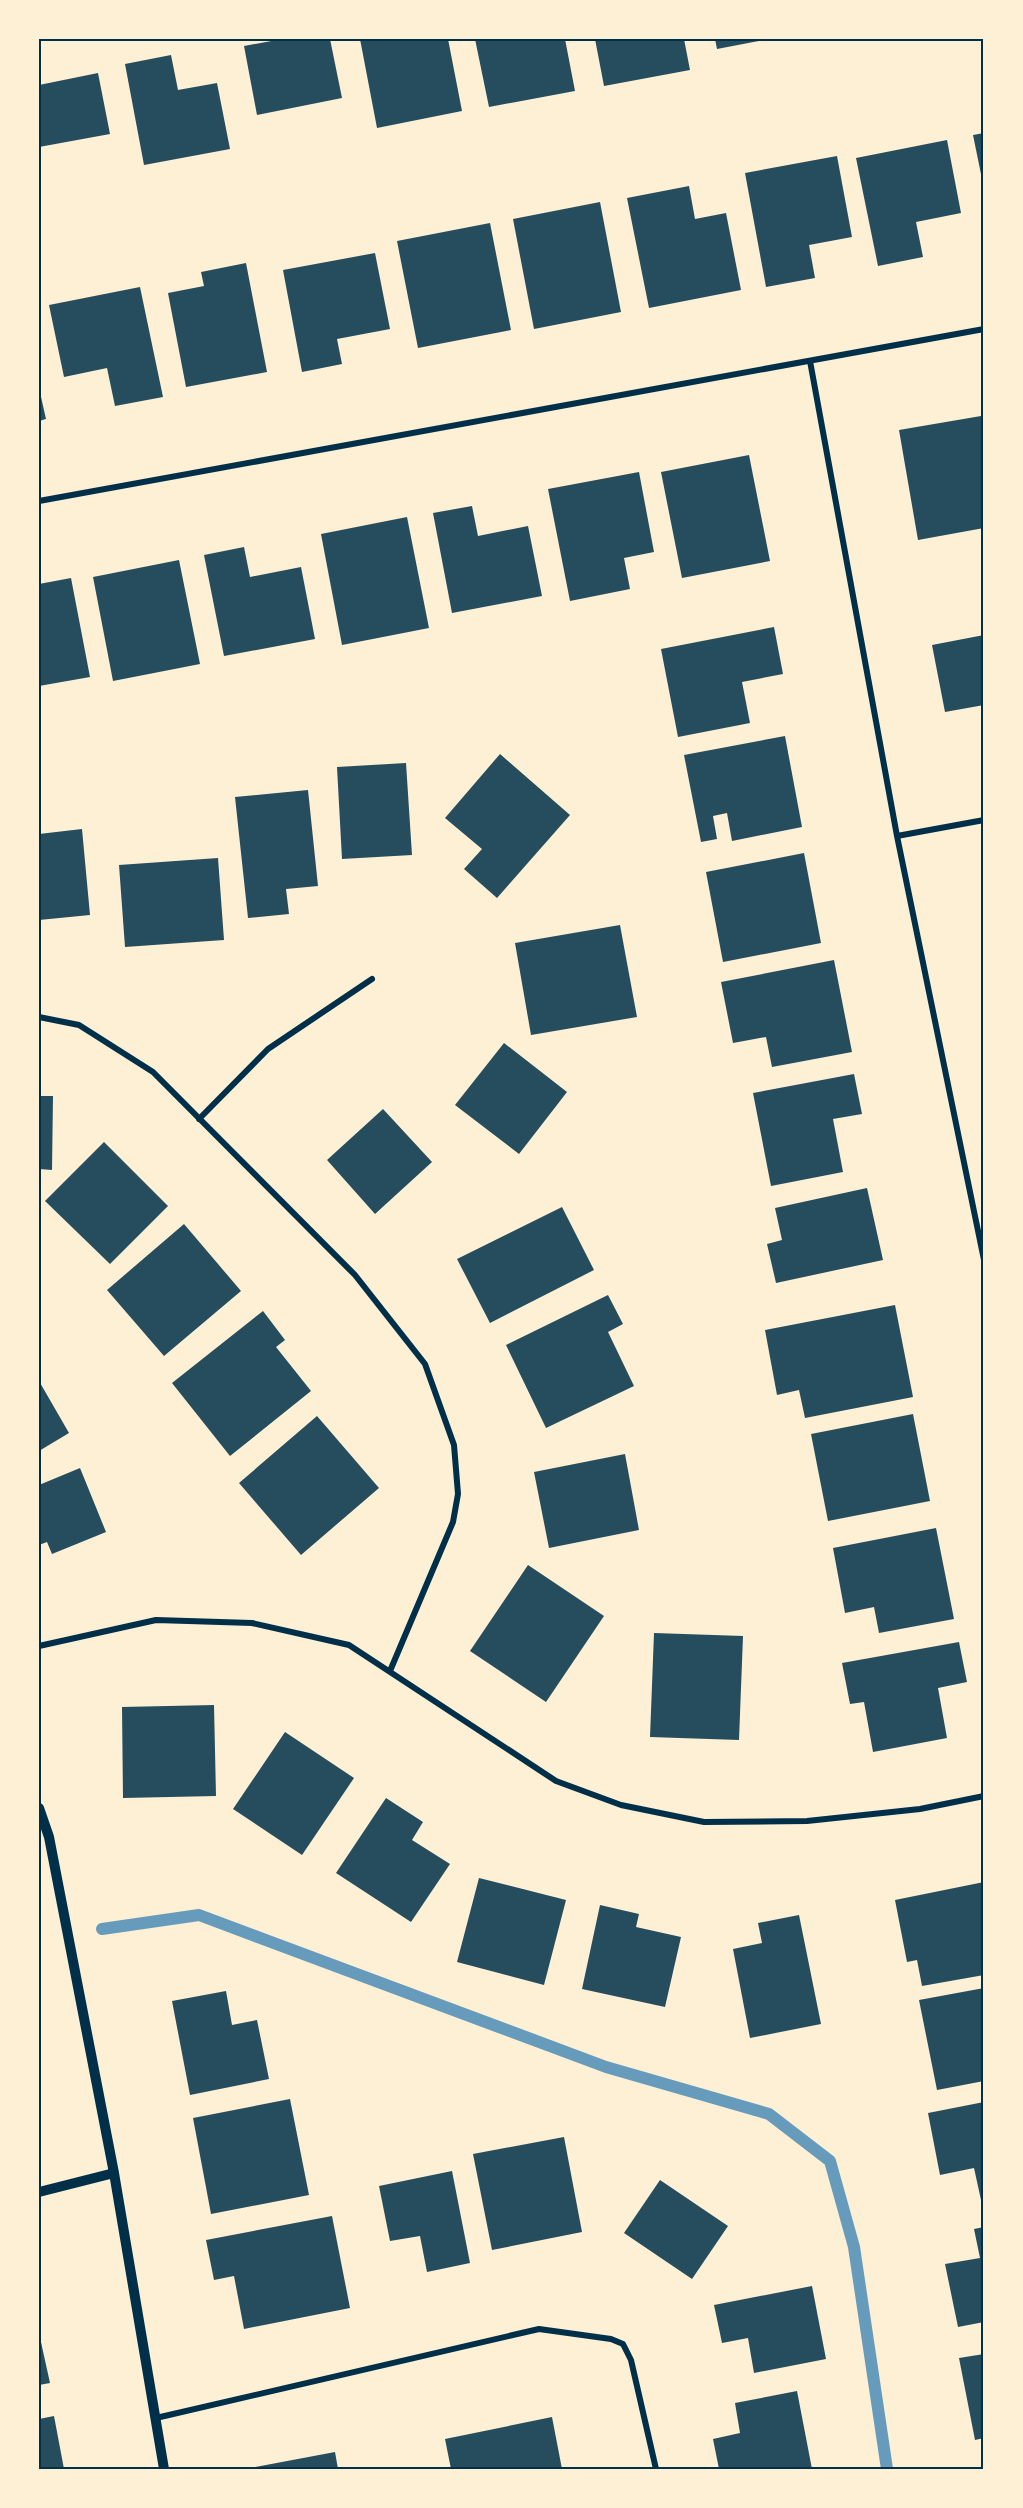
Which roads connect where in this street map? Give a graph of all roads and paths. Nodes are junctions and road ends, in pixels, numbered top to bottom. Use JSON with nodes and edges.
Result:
{"nodes":[{"id":1,"x":984,"y":329,"type":"edge"},
{"id":2,"x":810,"y":361,"type":"junction"},
{"id":3,"x":39,"y":501,"type":"edge"},
{"id":4,"x":984,"y":820,"type":"edge"},
{"id":5,"x":897,"y":836,"type":"junction"},
{"id":6,"x":372,"y":979,"type":"dead end"},
{"id":7,"x":39,"y":1017,"type":"edge"},
{"id":8,"x":200,"y":1119,"type":"junction"},
{"id":9,"x":984,"y":1260,"type":"edge"},
{"id":10,"x":39,"y":1646,"type":"edge"},
{"id":11,"x":390,"y":1671,"type":"junction"},
{"id":12,"x":984,"y":1796,"type":"edge"},
{"id":13,"x":39,"y":1808,"type":"edge"},
{"id":14,"x":114,"y":2173,"type":"junction"},
{"id":15,"x":39,"y":2192,"type":"edge"},
{"id":16,"x":156,"y":2418,"type":"junction"},
{"id":17,"x":164,"y":2469,"type":"edge"},
{"id":18,"x":656,"y":2469,"type":"edge"}],
"edges":[{"from":1,"to":2,"type":"street"},
{"from":2,"to":3,"type":"street"},
{"from":2,"to":5,"type":"street"},
{"from":4,"to":5,"type":"street"},
{"from":5,"to":9,"type":"street"},
{"from":6,"to":8,"type":"street"},
{"from":7,"to":8,"type":"street"},
{"from":8,"to":11,"type":"street"},
{"from":10,"to":11,"type":"street"},
{"from":11,"to":12,"type":"street"},
{"from":13,"to":14,"type":"street"},
{"from":14,"to":15,"type":"street"},
{"from":14,"to":16,"type":"street"},
{"from":16,"to":17,"type":"street"},
{"from":16,"to":18,"type":"street"}]}
